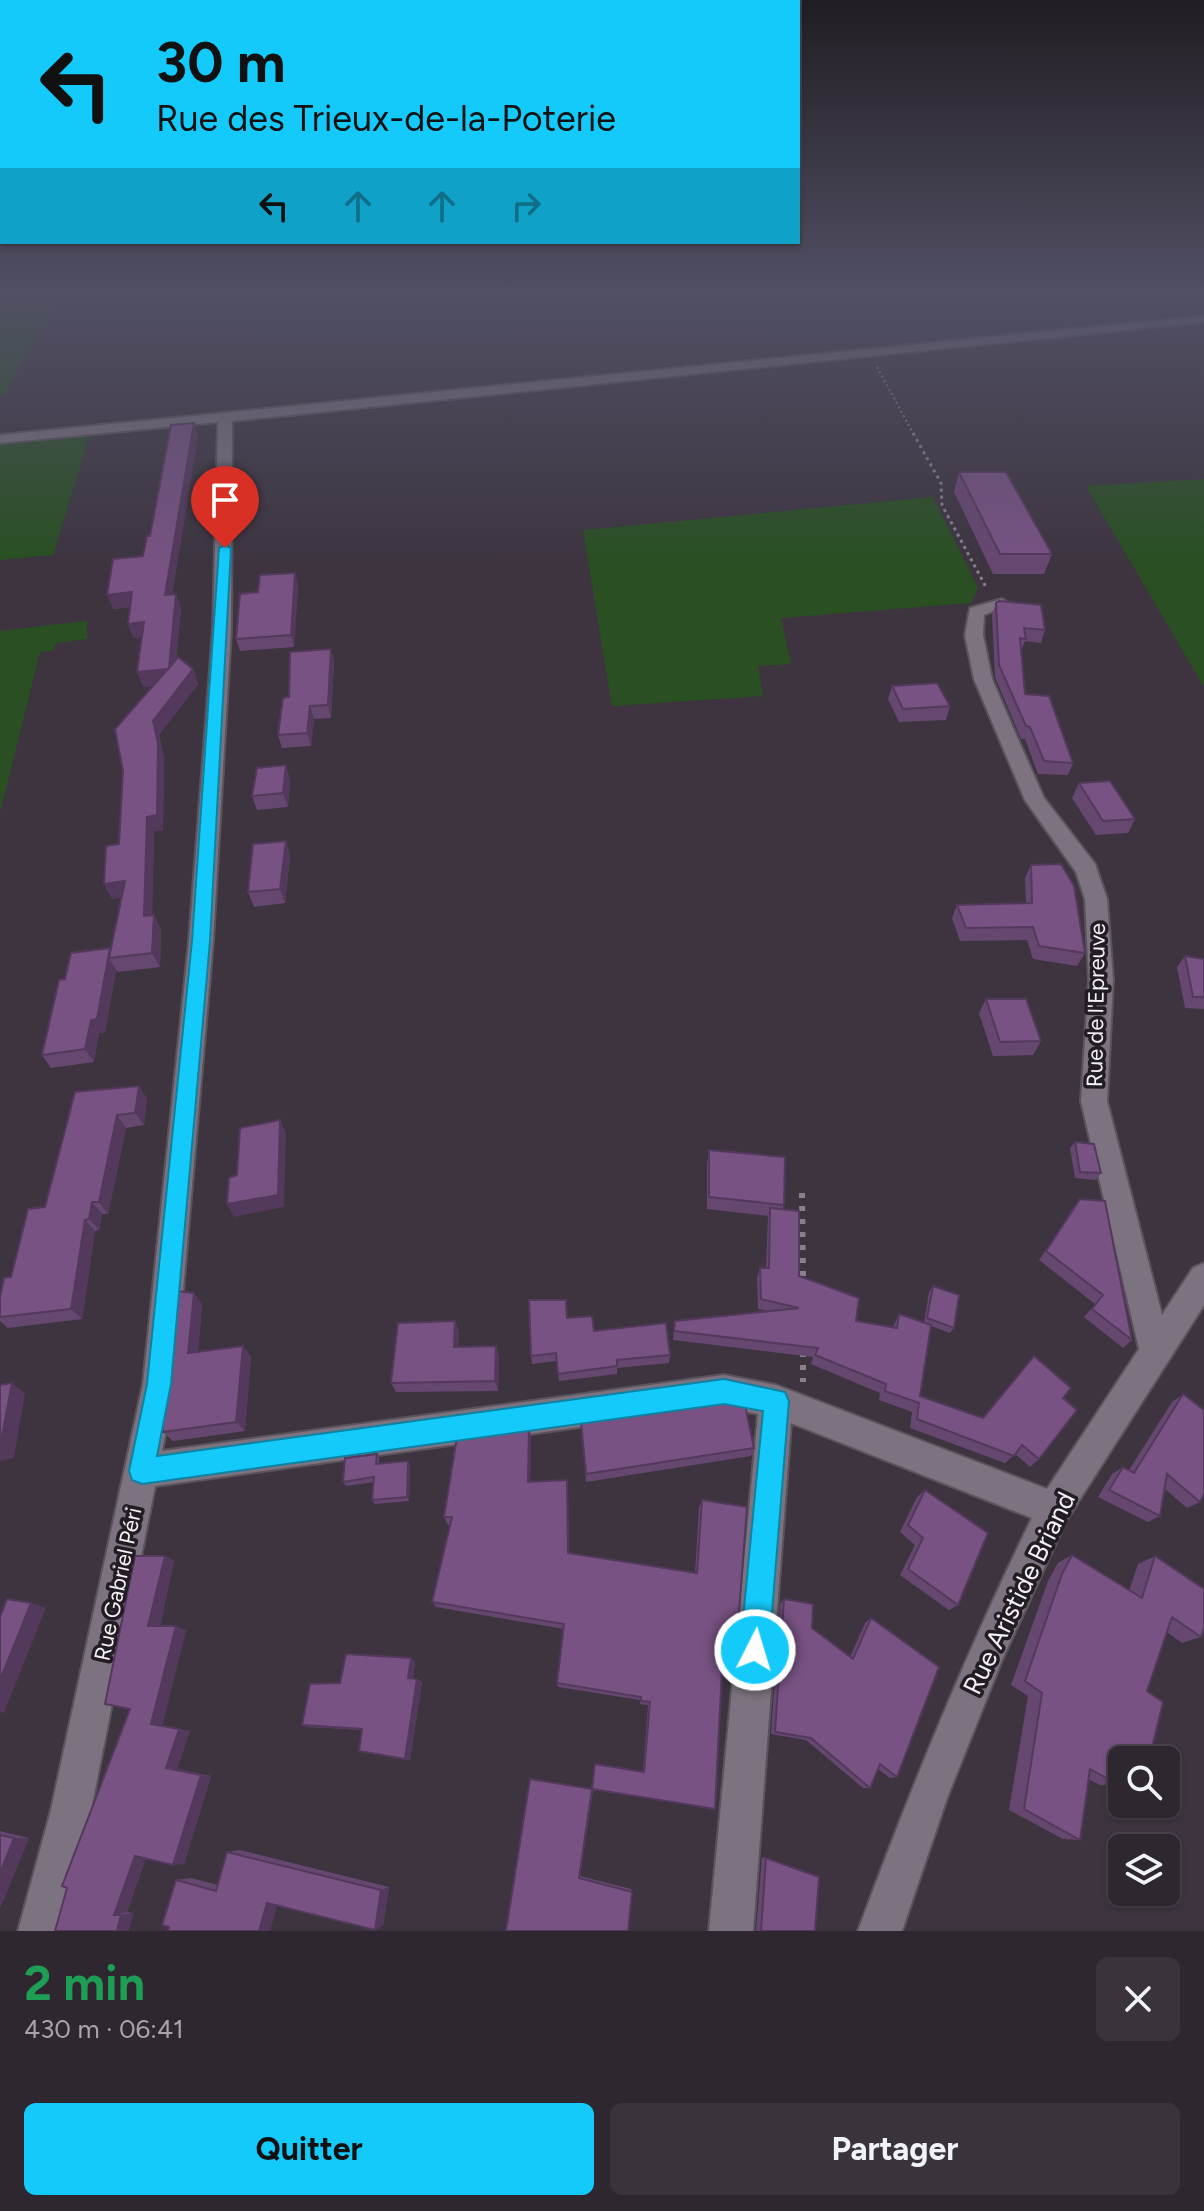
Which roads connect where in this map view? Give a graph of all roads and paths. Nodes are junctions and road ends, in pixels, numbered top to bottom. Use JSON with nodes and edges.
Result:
{"nodes":[{"id":1,"x":560,"y":384,"type":"edge"},
{"id":2,"x":887,"y":384,"type":"edge"},
{"id":3,"x":225,"y":419,"type":"junction"},
{"id":4,"x":0,"y":439,"type":"edge"},
{"id":5,"x":1002,"y":604,"type":"joint"},
{"id":6,"x":802,"y":1193,"type":"dead end"},
{"id":7,"x":1204,"y":1278,"type":"edge"},
{"id":8,"x":803,"y":1286,"type":"edge"},
{"id":9,"x":803,"y":1349,"type":"edge"},
{"id":10,"x":1156,"y":1352,"type":"junction"},
{"id":11,"x":790,"y":1406,"type":"junction"},
{"id":12,"x":142,"y":1471,"type":"junction"},
{"id":13,"x":1054,"y":1509,"type":"junction"},
{"id":14,"x":40,"y":1931,"type":"edge"},
{"id":15,"x":731,"y":1931,"type":"edge"},
{"id":16,"x":880,"y":1931,"type":"edge"}],
"edges":[{"from":1,"to":3,"type":"street"},
{"from":2,"to":5,"type":"path"},
{"from":3,"to":4,"type":"street"},
{"from":3,"to":12,"type":"street","name":"Rue Gabriel Péri"},
{"from":5,"to":10,"type":"street","name":"Rue de l'Epreuve"},
{"from":6,"to":8,"type":"path"},
{"from":7,"to":10,"type":"street","name":"Rue Aristide Briand"},
{"from":9,"to":11,"type":"path"},
{"from":10,"to":13,"type":"street","name":"Rue Aristide Briand"},
{"from":11,"to":12,"type":"street"},
{"from":11,"to":13,"type":"street"},
{"from":11,"to":15,"type":"street"},
{"from":12,"to":14,"type":"street","name":"Rue Gabriel Péri"},
{"from":13,"to":16,"type":"street","name":"Rue Aristide Briand"}]}
